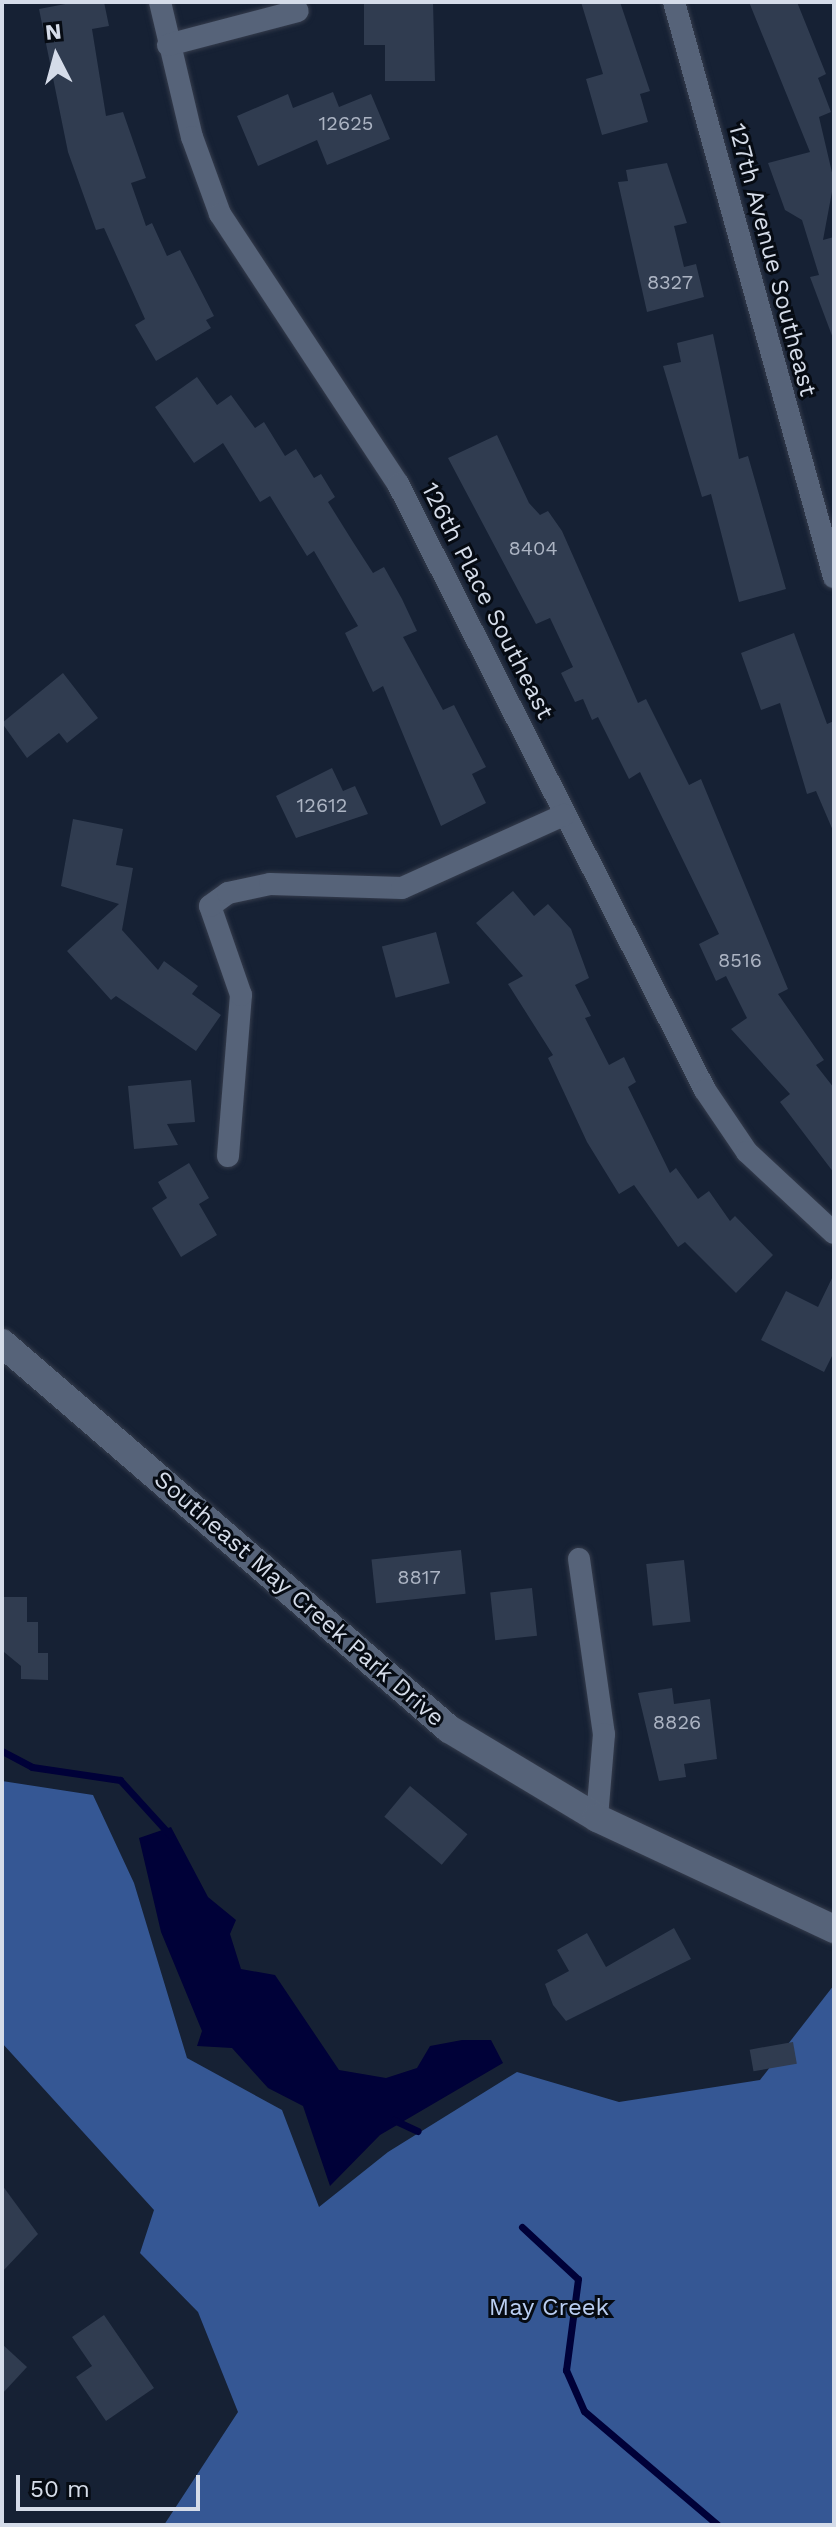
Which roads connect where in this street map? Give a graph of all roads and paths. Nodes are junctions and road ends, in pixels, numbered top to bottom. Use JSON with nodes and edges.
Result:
{"nodes":[{"id":1,"x":160,"y":2,"type":"edge"},
{"id":2,"x":674,"y":2,"type":"edge"},
{"id":3,"x":298,"y":11,"type":"dead end"},
{"id":4,"x":168,"y":45,"type":"junction"},
{"id":5,"x":834,"y":577,"type":"edge"},
{"id":6,"x":564,"y":815,"type":"junction"},
{"id":7,"x":228,"y":1156,"type":"dead end"},
{"id":8,"x":834,"y":1233,"type":"edge"},
{"id":9,"x":2,"y":1343,"type":"edge"},
{"id":10,"x":579,"y":1559,"type":"dead end"},
{"id":11,"x":597,"y":1818,"type":"junction"},
{"id":12,"x":834,"y":1929,"type":"edge"}],
"edges":[{"from":1,"to":4,"type":"street","name":"126th Place Southeast"},
{"from":2,"to":5,"type":"street","name":"127th Avenue Southeast"},
{"from":3,"to":4,"type":"street"},
{"from":4,"to":6,"type":"street","name":"126th Place Southeast"},
{"from":6,"to":7,"type":"street"},
{"from":6,"to":8,"type":"street","name":"126th Place Southeast"},
{"from":9,"to":11,"type":"street","name":"Southeast May Creek Park Drive"},
{"from":10,"to":11,"type":"street"},
{"from":11,"to":12,"type":"street","name":"Southeast May Creek Park Drive"}]}
